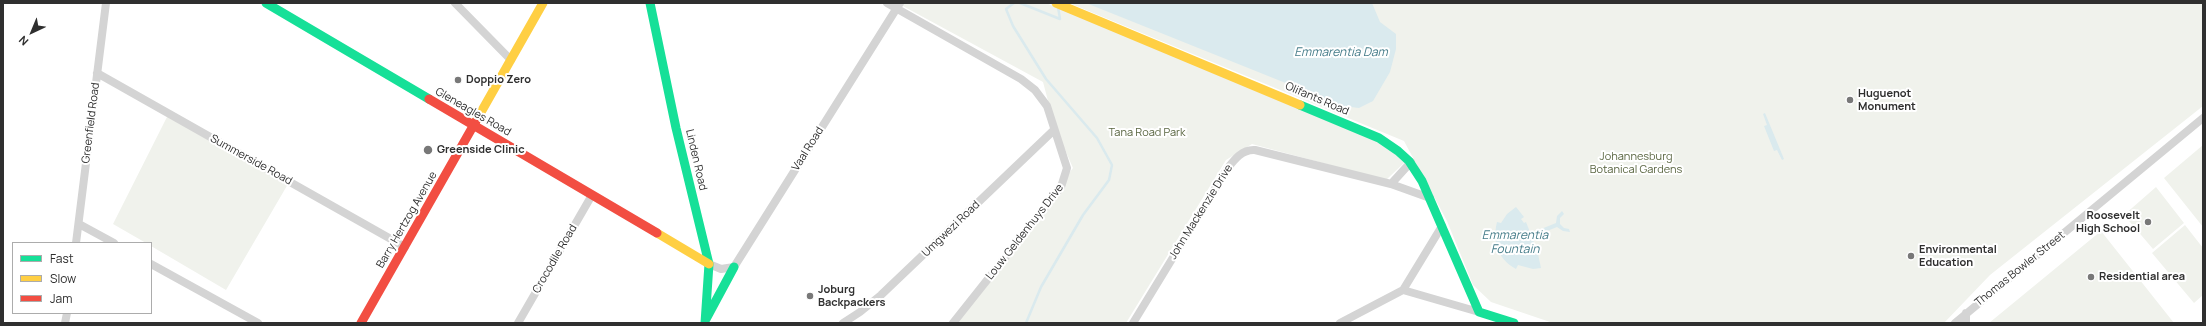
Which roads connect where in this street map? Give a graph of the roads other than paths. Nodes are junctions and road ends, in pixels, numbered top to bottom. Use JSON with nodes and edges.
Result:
{"nodes":[{"id":1,"x":106,"y":3,"type":"edge"},
{"id":2,"x":266,"y":3,"type":"edge"},
{"id":3,"x":455,"y":3,"type":"edge"},
{"id":4,"x":543,"y":3,"type":"edge"},
{"id":5,"x":650,"y":3,"type":"edge"},
{"id":6,"x":887,"y":3,"type":"edge"},
{"id":7,"x":1056,"y":3,"type":"edge"},
{"id":8,"x":898,"y":6,"type":"edge"},
{"id":9,"x":511,"y":60,"type":"junction"},
{"id":10,"x":97,"y":73,"type":"junction"},
{"id":11,"x":2203,"y":118,"type":"edge"},
{"id":12,"x":474,"y":126,"type":"junction"},
{"id":13,"x":1054,"y":130,"type":"junction"},
{"id":14,"x":1411,"y":162,"type":"junction"},
{"id":15,"x":1391,"y":184,"type":"junction"},
{"id":16,"x":592,"y":195,"type":"junction"},
{"id":17,"x":1430,"y":198,"type":"junction"},
{"id":18,"x":79,"y":224,"type":"junction"},
{"id":19,"x":1442,"y":226,"type":"junction"},
{"id":20,"x":76,"y":242,"type":"edge"},
{"id":21,"x":112,"y":242,"type":"edge"},
{"id":22,"x":405,"y":247,"type":"junction"},
{"id":23,"x":709,"y":264,"type":"junction"},
{"id":24,"x":152,"y":265,"type":"edge"},
{"id":25,"x":734,"y":267,"type":"junction"},
{"id":26,"x":1403,"y":290,"type":"junction"},
{"id":27,"x":1479,"y":312,"type":"junction"},
{"id":28,"x":1966,"y":313,"type":"junction"},
{"id":29,"x":705,"y":322,"type":"edge"},
{"id":30,"x":258,"y":323,"type":"edge"},
{"id":31,"x":361,"y":323,"type":"edge"},
{"id":32,"x":518,"y":323,"type":"edge"},
{"id":33,"x":842,"y":323,"type":"edge"},
{"id":34,"x":953,"y":323,"type":"edge"},
{"id":35,"x":1133,"y":323,"type":"edge"},
{"id":36,"x":1340,"y":323,"type":"edge"},
{"id":37,"x":1514,"y":323,"type":"edge"},
{"id":38,"x":1955,"y":323,"type":"edge"},
{"id":39,"x":1966,"y":323,"type":"edge"}],
"edges":[{"from":1,"to":10,"type":"street","name":"Greenfield Road"},
{"from":2,"to":12,"type":"street","name":"Gleneagles Road"},
{"from":3,"to":9,"type":"street"},
{"from":4,"to":9,"type":"street","name":"Barry Hertzog Avenue"},
{"from":5,"to":23,"type":"street","name":"Linden Road"},
{"from":6,"to":8,"type":"street","name":"Louw Geldenhuys Drive"},
{"from":7,"to":14,"type":"street","name":"Olifants Road"},
{"from":8,"to":13,"type":"street","name":"Louw Geldenhuys Drive"},
{"from":8,"to":25,"type":"street","name":"Vaal Road"},
{"from":9,"to":12,"type":"street","name":"Barry Hertzog Avenue"},
{"from":10,"to":18,"type":"street","name":"Greenfield Road"},
{"from":10,"to":22,"type":"street","name":"Summerside Road"},
{"from":11,"to":28,"type":"street","name":"Thomas Bowler Street"},
{"from":12,"to":16,"type":"street","name":"Gleneagles Road"},
{"from":12,"to":22,"type":"street","name":"Barry Hertzog Avenue"},
{"from":13,"to":33,"type":"street","name":"Umgwezi Road"},
{"from":13,"to":34,"type":"street","name":"Louw Geldenhuys Drive"},
{"from":14,"to":15,"type":"street"},
{"from":14,"to":17,"type":"street","name":"Olifants Road"},
{"from":15,"to":17,"type":"street","name":"John Mackenzie Drive"},
{"from":15,"to":35,"type":"street","name":"John Mackenzie Drive"},
{"from":16,"to":23,"type":"street","name":"Gleneagles Road"},
{"from":16,"to":32,"type":"street","name":"Crocodile Road"},
{"from":17,"to":19,"type":"street","name":"Olifants Road"},
{"from":18,"to":20,"type":"street","name":"Greenfield Road"},
{"from":18,"to":21,"type":"street"},
{"from":19,"to":26,"type":"street"},
{"from":19,"to":27,"type":"street","name":"Olifants Road"},
{"from":22,"to":31,"type":"street","name":"Barry Hertzog Avenue"},
{"from":23,"to":25,"type":"street"},
{"from":23,"to":29,"type":"street","name":"Linden Road"},
{"from":24,"to":30,"type":"street"},
{"from":25,"to":29,"type":"street"},
{"from":26,"to":27,"type":"street"},
{"from":26,"to":36,"type":"street"},
{"from":27,"to":37,"type":"street"},
{"from":28,"to":38,"type":"street","name":"Thomas Bowler Street"},
{"from":28,"to":39,"type":"street"}]}
